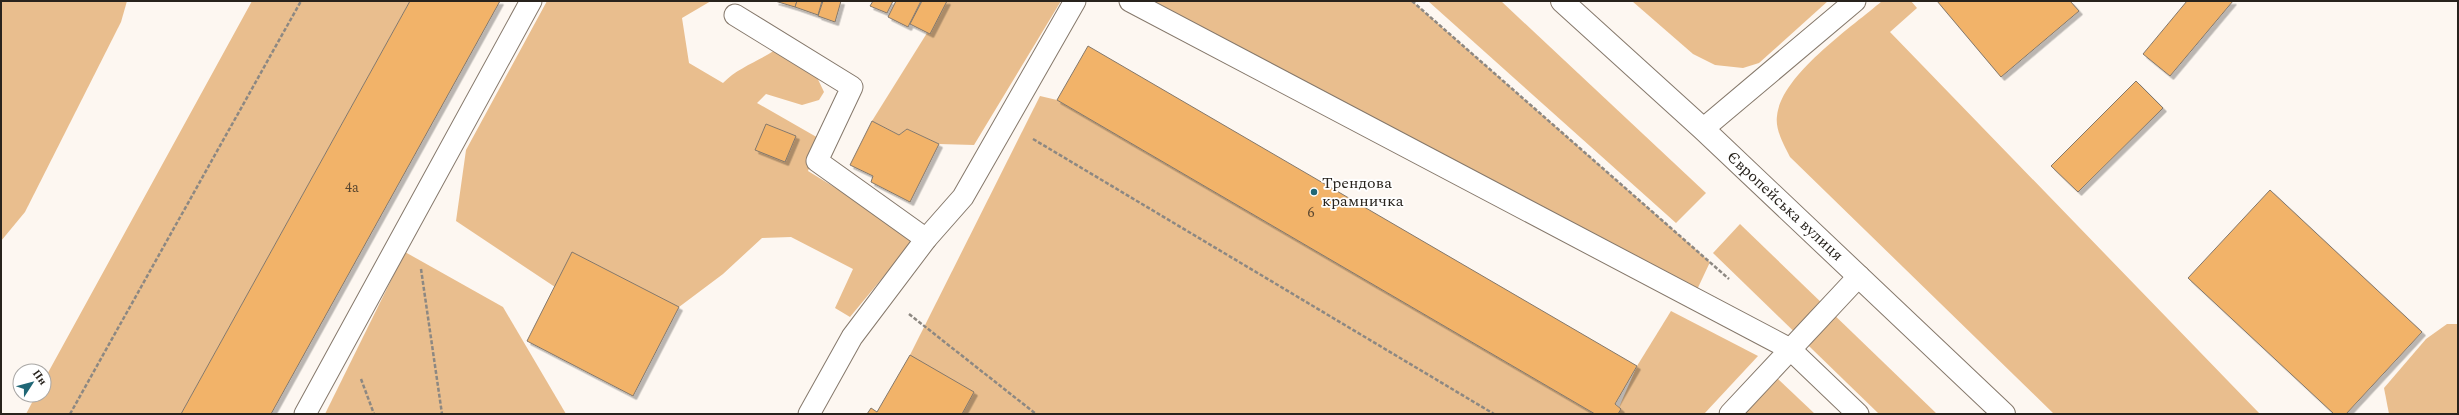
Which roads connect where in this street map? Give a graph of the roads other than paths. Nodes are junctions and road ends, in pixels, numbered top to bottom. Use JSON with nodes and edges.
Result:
{"nodes":[{"id":1,"x":531,"y":1,"type":"edge"},
{"id":2,"x":1075,"y":1,"type":"edge"},
{"id":3,"x":1130,"y":1,"type":"edge"},
{"id":4,"x":1562,"y":1,"type":"edge"},
{"id":5,"x":1855,"y":1,"type":"edge"},
{"id":6,"x":735,"y":14,"type":"dead end"},
{"id":7,"x":1703,"y":128,"type":"junction"},
{"id":8,"x":926,"y":239,"type":"junction"},
{"id":9,"x":1859,"y":276,"type":"junction"},
{"id":10,"x":1790,"y":349,"type":"junction"},
{"id":11,"x":305,"y":414,"type":"edge"},
{"id":12,"x":808,"y":414,"type":"edge"},
{"id":13,"x":1730,"y":414,"type":"edge"},
{"id":14,"x":1858,"y":414,"type":"edge"},
{"id":15,"x":2004,"y":414,"type":"edge"}],
"edges":[{"from":1,"to":11,"type":"lane"},
{"from":2,"to":8,"type":"lane"},
{"from":3,"to":10,"type":"lane"},
{"from":4,"to":7,"type":"main road","name":"Європейська вулиця"},
{"from":5,"to":7,"type":"lane"},
{"from":6,"to":8,"type":"lane"},
{"from":7,"to":9,"type":"main road","name":"Європейська вулиця"},
{"from":8,"to":12,"type":"lane"},
{"from":9,"to":10,"type":"lane"},
{"from":9,"to":15,"type":"main road","name":"Європейська вулиця"},
{"from":10,"to":13,"type":"lane"},
{"from":10,"to":14,"type":"lane"}]}
